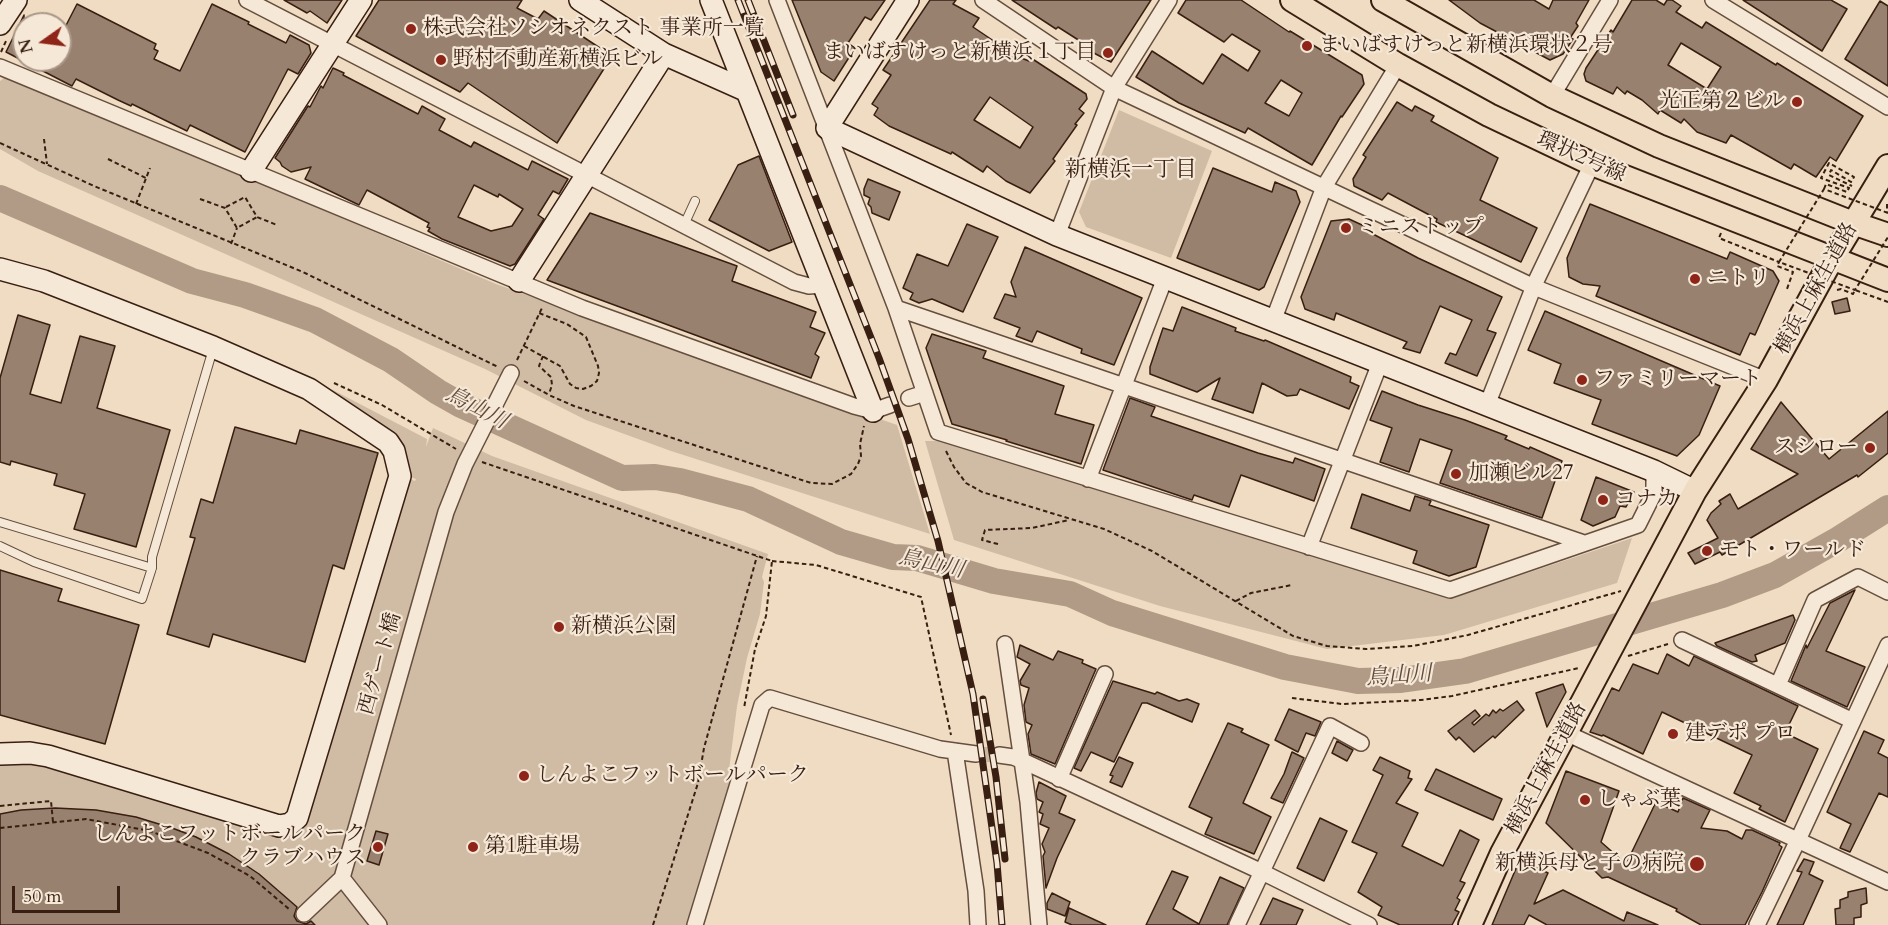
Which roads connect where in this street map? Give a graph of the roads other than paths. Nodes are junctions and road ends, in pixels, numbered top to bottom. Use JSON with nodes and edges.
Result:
{"nodes":[{"id":1,"x":16,"y":0,"type":"edge"},
{"id":2,"x":247,"y":0,"type":"edge"},
{"id":3,"x":361,"y":0,"type":"edge"},
{"id":4,"x":580,"y":0,"type":"edge"},
{"id":5,"x":711,"y":0,"type":"edge"},
{"id":6,"x":777,"y":0,"type":"edge"},
{"id":7,"x":908,"y":0,"type":"edge"},
{"id":8,"x":983,"y":0,"type":"edge"},
{"id":9,"x":1169,"y":0,"type":"edge"},
{"id":10,"x":1292,"y":0,"type":"edge"},
{"id":11,"x":1383,"y":0,"type":"edge"},
{"id":12,"x":1610,"y":0,"type":"edge"},
{"id":13,"x":1713,"y":0,"type":"edge"},
{"id":14,"x":0,"y":24,"type":"edge"},
{"id":15,"x":333,"y":44,"type":"junction"},
{"id":16,"x":664,"y":54,"type":"junction"},
{"id":17,"x":2,"y":63,"type":"edge"},
{"id":18,"x":1398,"y":65,"type":"junction"},
{"id":19,"x":1114,"y":88,"type":"junction"},
{"id":20,"x":747,"y":91,"type":"junction"},
{"id":21,"x":1552,"y":96,"type":"junction"},
{"id":22,"x":1888,"y":107,"type":"edge"},
{"id":23,"x":827,"y":128,"type":"junction"},
{"id":24,"x":1592,"y":164,"type":"junction"},
{"id":25,"x":1888,"y":166,"type":"edge"},
{"id":26,"x":251,"y":171,"type":"junction"},
{"id":27,"x":586,"y":174,"type":"junction"},
{"id":28,"x":1324,"y":187,"type":"junction"},
{"id":29,"x":695,"y":201,"type":"dead end"},
{"id":30,"x":1853,"y":223,"type":"junction"},
{"id":31,"x":684,"y":225,"type":"junction"},
{"id":32,"x":1057,"y":235,"type":"junction"},
{"id":33,"x":1888,"y":236,"type":"edge"},
{"id":34,"x":1832,"y":259,"type":"junction"},
{"id":35,"x":0,"y":269,"type":"edge"},
{"id":36,"x":1166,"y":278,"type":"junction"},
{"id":37,"x":1888,"y":280,"type":"edge"},
{"id":38,"x":519,"y":281,"type":"junction"},
{"id":39,"x":823,"y":285,"type":"junction"},
{"id":40,"x":1534,"y":287,"type":"junction"},
{"id":41,"x":896,"y":308,"type":"junction"},
{"id":42,"x":1273,"y":321,"type":"junction"},
{"id":43,"x":213,"y":347,"type":"junction"},
{"id":44,"x":1380,"y":363,"type":"junction"},
{"id":45,"x":508,"y":379,"type":"road end"},
{"id":46,"x":1766,"y":380,"type":"junction"},
{"id":47,"x":1124,"y":386,"type":"junction"},
{"id":48,"x":925,"y":393,"type":"junction"},
{"id":49,"x":909,"y":399,"type":"dead end"},
{"id":50,"x":1487,"y":405,"type":"junction"},
{"id":51,"x":882,"y":408,"type":"joint"},
{"id":52,"x":1342,"y":460,"type":"junction"},
{"id":53,"x":1654,"y":471,"type":"junction"},
{"id":54,"x":1088,"y":479,"type":"junction"},
{"id":55,"x":1695,"y":491,"type":"junction"},
{"id":56,"x":0,"y":522,"type":"edge"},
{"id":57,"x":1584,"y":543,"type":"junction"},
{"id":58,"x":0,"y":546,"type":"edge"},
{"id":59,"x":1309,"y":547,"type":"junction"},
{"id":60,"x":152,"y":568,"type":"junction"},
{"id":61,"x":1888,"y":592,"type":"edge"},
{"id":62,"x":1683,"y":640,"type":"road end"},
{"id":63,"x":1005,"y":644,"type":"dead end"},
{"id":64,"x":1888,"y":645,"type":"edge"},
{"id":65,"x":1105,"y":674,"type":"dead end"},
{"id":66,"x":1778,"y":685,"type":"junction"},
{"id":67,"x":1853,"y":721,"type":"junction"},
{"id":68,"x":1566,"y":733,"type":"junction"},
{"id":69,"x":1361,"y":743,"type":"dead end"},
{"id":70,"x":955,"y":751,"type":"junction"},
{"id":71,"x":0,"y":754,"type":"edge"},
{"id":72,"x":976,"y":754,"type":"tunnel mouth"},
{"id":73,"x":999,"y":755,"type":"tunnel mouth"},
{"id":74,"x":1023,"y":761,"type":"junction"},
{"id":75,"x":1059,"y":779,"type":"junction"},
{"id":76,"x":1798,"y":840,"type":"junction"},
{"id":77,"x":1262,"y":872,"type":"junction"},
{"id":78,"x":342,"y":878,"type":"junction"},
{"id":79,"x":1888,"y":882,"type":"edge"},
{"id":80,"x":298,"y":913,"type":"road end"},
{"id":81,"x":379,"y":925,"type":"edge"},
{"id":82,"x":694,"y":925,"type":"edge"},
{"id":83,"x":978,"y":925,"type":"edge"},
{"id":84,"x":1039,"y":925,"type":"edge"},
{"id":85,"x":1237,"y":925,"type":"edge"},
{"id":86,"x":1369,"y":925,"type":"edge"},
{"id":87,"x":1470,"y":925,"type":"edge"},
{"id":88,"x":1757,"y":925,"type":"edge"}],
"edges":[{"from":1,"to":14,"type":"street"},
{"from":2,"to":15,"type":"street"},
{"from":3,"to":15,"type":"street"},
{"from":4,"to":16,"type":"street"},
{"from":5,"to":20,"type":"street"},
{"from":6,"to":23,"type":"street"},
{"from":7,"to":23,"type":"street"},
{"from":8,"to":19,"type":"street"},
{"from":9,"to":19,"type":"street"},
{"from":10,"to":18,"type":"main road","name":"環状2号線"},
{"from":11,"to":21,"type":"main road","name":"環状2号線"},
{"from":12,"to":21,"type":"street"},
{"from":13,"to":22,"type":"street"},
{"from":15,"to":26,"type":"street"},
{"from":15,"to":27,"type":"street"},
{"from":16,"to":20,"type":"street"},
{"from":16,"to":27,"type":"street"},
{"from":17,"to":26,"type":"street"},
{"from":18,"to":24,"type":"main road","name":"環状2号線"},
{"from":18,"to":28,"type":"street"},
{"from":19,"to":28,"type":"street"},
{"from":19,"to":32,"type":"street"},
{"from":20,"to":39,"type":"street"},
{"from":21,"to":30,"type":"main road","name":"環状2号線"},
{"from":23,"to":32,"type":"street"},
{"from":23,"to":41,"type":"street"},
{"from":24,"to":34,"type":"main road","name":"環状2号線"},
{"from":24,"to":40,"type":"street"},
{"from":25,"to":30,"type":"main road","name":"横浜上麻生道路"},
{"from":26,"to":38,"type":"street"},
{"from":27,"to":31,"type":"street"},
{"from":27,"to":38,"type":"street"},
{"from":28,"to":40,"type":"street"},
{"from":28,"to":42,"type":"street"},
{"from":29,"to":31,"type":"lane"},
{"from":30,"to":33,"type":"main road","name":"環状2号線"},
{"from":30,"to":34,"type":"main road","name":"横浜上麻生道路"},
{"from":31,"to":39,"type":"street"},
{"from":32,"to":36,"type":"street"},
{"from":34,"to":37,"type":"main road","name":"環状2号線"},
{"from":34,"to":46,"type":"main road","name":"横浜上麻生道路"},
{"from":35,"to":43,"type":"street"},
{"from":36,"to":42,"type":"street"},
{"from":36,"to":47,"type":"street"},
{"from":38,"to":51,"type":"street"},
{"from":39,"to":51,"type":"street"},
{"from":40,"to":46,"type":"street"},
{"from":40,"to":50,"type":"street"},
{"from":41,"to":47,"type":"street"},
{"from":41,"to":48,"type":"street"},
{"from":42,"to":44,"type":"street"},
{"from":43,"to":60,"type":"lane"},
{"from":43,"to":71,"type":"street"},
{"from":44,"to":50,"type":"street"},
{"from":44,"to":52,"type":"street"},
{"from":45,"to":78,"type":"street","name":"西ゲート橋"},
{"from":46,"to":55,"type":"main road","name":"横浜上麻生道路"},
{"from":47,"to":52,"type":"street"},
{"from":47,"to":54,"type":"street"},
{"from":48,"to":49,"type":"street"},
{"from":48,"to":54,"type":"street"},
{"from":50,"to":53,"type":"street"},
{"from":52,"to":57,"type":"street"},
{"from":52,"to":59,"type":"street"},
{"from":53,"to":55,"type":"street"},
{"from":53,"to":57,"type":"street"},
{"from":54,"to":59,"type":"street"},
{"from":55,"to":68,"type":"main road","name":"横浜上麻生道路"},
{"from":56,"to":60,"type":"lane"},
{"from":57,"to":59,"type":"street"},
{"from":58,"to":60,"type":"lane"},
{"from":61,"to":66,"type":"street"},
{"from":62,"to":66,"type":"street"},
{"from":63,"to":74,"type":"street"},
{"from":64,"to":67,"type":"street"},
{"from":65,"to":75,"type":"street"},
{"from":66,"to":67,"type":"street"},
{"from":67,"to":76,"type":"street"},
{"from":68,"to":76,"type":"street"},
{"from":68,"to":87,"type":"main road","name":"横浜上麻生道路"},
{"from":69,"to":77,"type":"street"},
{"from":70,"to":72,"type":"street"},
{"from":70,"to":82,"type":"street"},
{"from":70,"to":83,"type":"street"},
{"from":73,"to":74,"type":"street"},
{"from":74,"to":75,"type":"street"},
{"from":74,"to":84,"type":"street"},
{"from":75,"to":77,"type":"street"},
{"from":76,"to":79,"type":"street"},
{"from":76,"to":88,"type":"street"},
{"from":77,"to":85,"type":"street"},
{"from":77,"to":86,"type":"street"},
{"from":78,"to":80,"type":"street"},
{"from":78,"to":81,"type":"street"}]}
